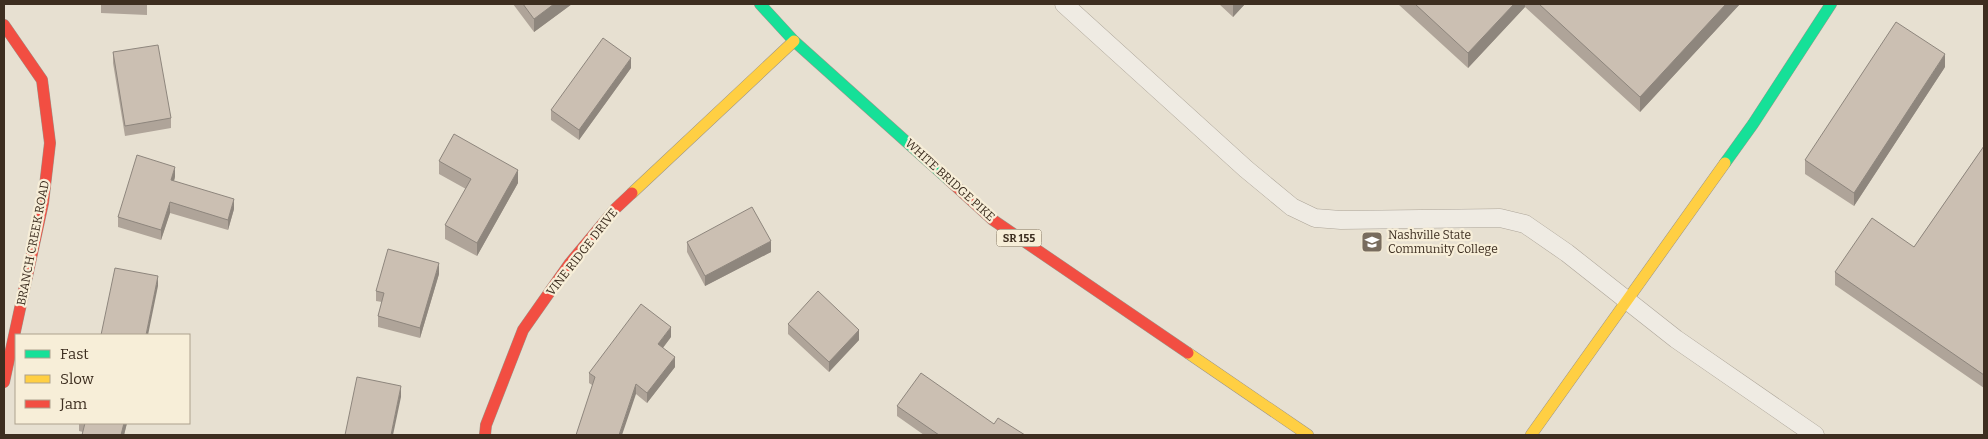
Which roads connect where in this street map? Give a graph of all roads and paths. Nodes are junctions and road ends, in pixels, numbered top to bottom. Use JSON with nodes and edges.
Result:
{"nodes":[{"id":1,"x":760,"y":4,"type":"edge"},
{"id":2,"x":1064,"y":4,"type":"edge"},
{"id":3,"x":1831,"y":4,"type":"edge"},
{"id":4,"x":4,"y":25,"type":"edge"},
{"id":5,"x":794,"y":40,"type":"junction"},
{"id":6,"x":1629,"y":300,"type":"junction"},
{"id":7,"x":4,"y":382,"type":"edge"},
{"id":8,"x":485,"y":435,"type":"edge"},
{"id":9,"x":1308,"y":435,"type":"edge"},
{"id":10,"x":1531,"y":435,"type":"edge"},
{"id":11,"x":1815,"y":435,"type":"edge"}],
"edges":[{"from":1,"to":5,"type":"street","name":"WHITE BRIDGE PIKE","number":"SR 155"},
{"from":2,"to":6,"type":"lane"},
{"from":3,"to":6,"type":"street"},
{"from":4,"to":7,"type":"street","name":"BRANCH CREEK ROAD"},
{"from":5,"to":8,"type":"street","name":"VINE RIDGE DRIVE"},
{"from":5,"to":9,"type":"street","name":"WHITE BRIDGE PIKE","number":"SR 155"},
{"from":6,"to":10,"type":"street"},
{"from":6,"to":11,"type":"lane"}]}
